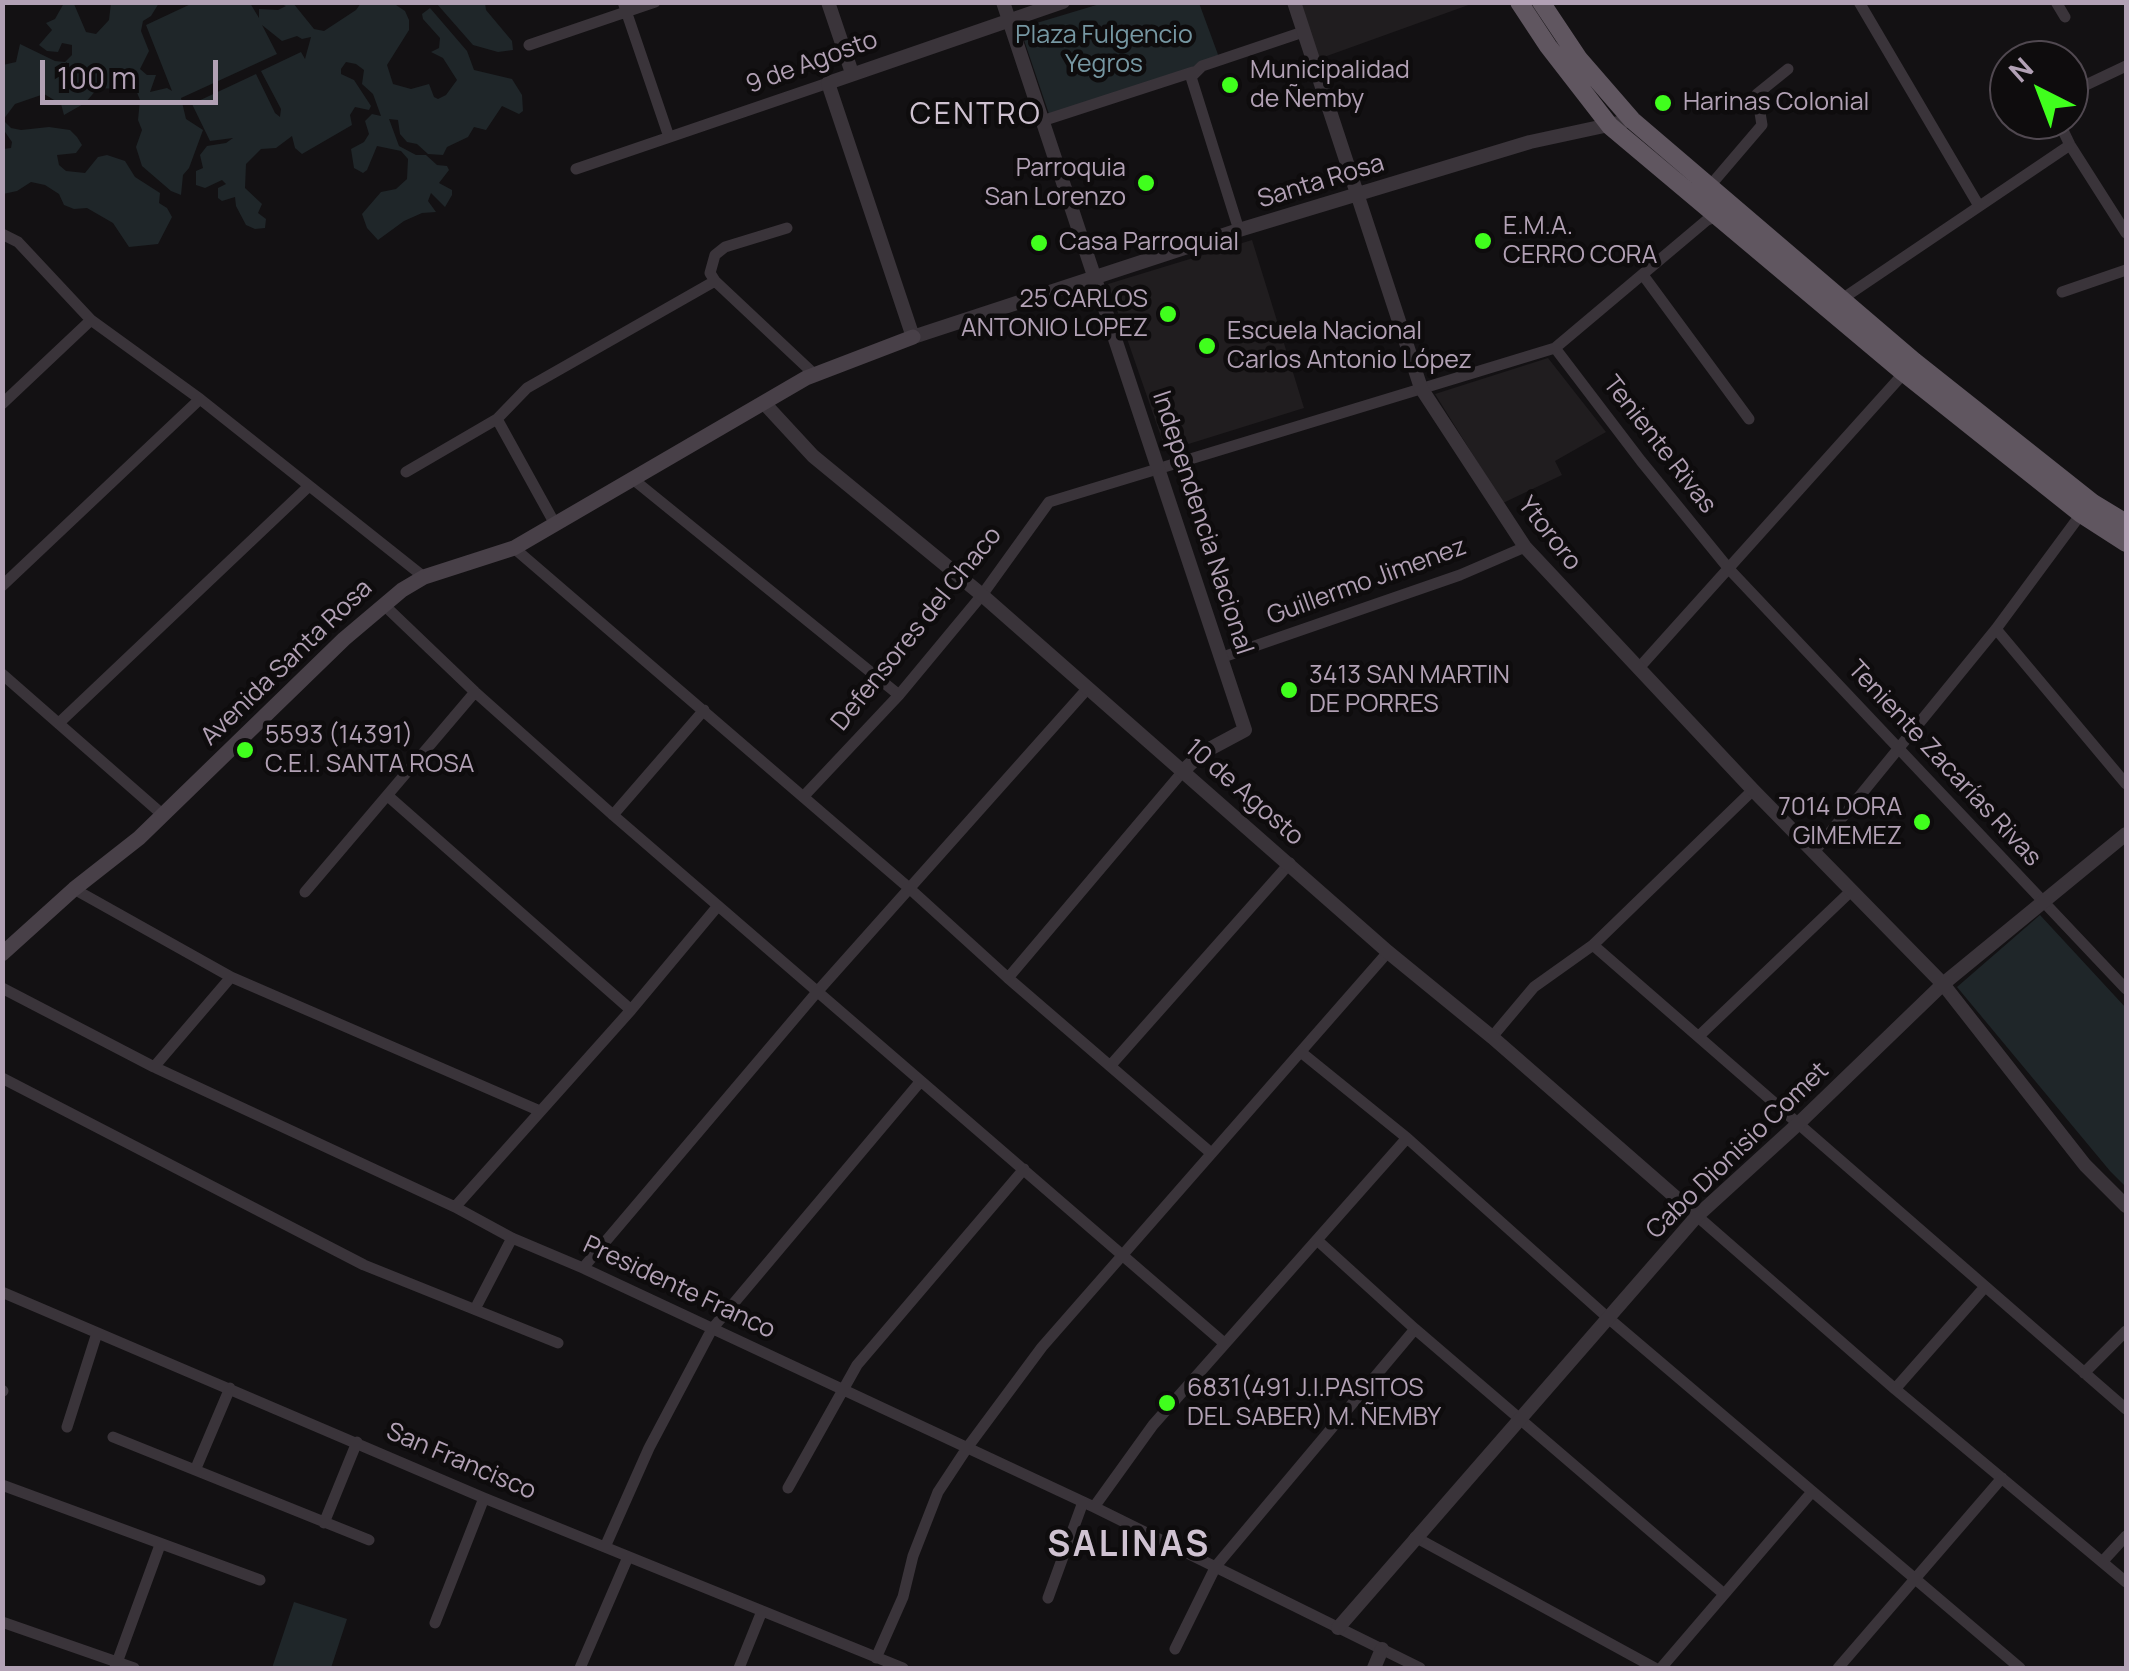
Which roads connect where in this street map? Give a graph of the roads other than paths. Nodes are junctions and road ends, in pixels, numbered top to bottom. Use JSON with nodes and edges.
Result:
{"nodes":[{"id":1,"x":655,"y":2,"type":"edge"},
{"id":2,"x":828,"y":2,"type":"edge"},
{"id":3,"x":1003,"y":2,"type":"edge"},
{"id":4,"x":1064,"y":2,"type":"edge"},
{"id":5,"x":1294,"y":2,"type":"edge"},
{"id":6,"x":1520,"y":2,"type":"edge"},
{"id":7,"x":1541,"y":2,"type":"edge"},
{"id":8,"x":1860,"y":2,"type":"edge"},
{"id":9,"x":2056,"y":2,"type":"edge"},
{"id":10,"x":625,"y":7,"type":"edge"},
{"id":11,"x":2065,"y":17,"type":"dead end"},
{"id":12,"x":1010,"y":20,"type":"junction"},
{"id":13,"x":1303,"y":32,"type":"junction"},
{"id":14,"x":530,"y":45,"type":"dead end"},
{"id":15,"x":2126,"y":66,"type":"edge"},
{"id":16,"x":1788,"y":69,"type":"dead end"},
{"id":17,"x":852,"y":73,"type":"junction"},
{"id":18,"x":1192,"y":78,"type":"junction"},
{"id":19,"x":828,"y":83,"type":"junction"},
{"id":20,"x":2089,"y":84,"type":"edge"},
{"id":21,"x":1632,"y":120,"type":"junction"},
{"id":22,"x":1042,"y":121,"type":"junction"},
{"id":23,"x":1610,"y":126,"type":"junction"},
{"id":24,"x":669,"y":137,"type":"junction"},
{"id":25,"x":2068,"y":140,"type":"edge"},
{"id":26,"x":2070,"y":145,"type":"junction"},
{"id":27,"x":576,"y":169,"type":"dead end"},
{"id":28,"x":1709,"y":187,"type":"junction"},
{"id":29,"x":1357,"y":195,"type":"junction"},
{"id":30,"x":1979,"y":206,"type":"junction"},
{"id":31,"x":1718,"y":216,"type":"junction"},
{"id":32,"x":787,"y":228,"type":"dead end"},
{"id":33,"x":1238,"y":230,"type":"junction"},
{"id":34,"x":2126,"y":232,"type":"edge"},
{"id":35,"x":2,"y":234,"type":"edge"},
{"id":36,"x":2126,"y":270,"type":"edge"},
{"id":37,"x":1644,"y":275,"type":"junction"},
{"id":38,"x":1096,"y":278,"type":"junction"},
{"id":39,"x":714,"y":281,"type":"junction"},
{"id":40,"x":2062,"y":292,"type":"dead end"},
{"id":41,"x":1842,"y":299,"type":"junction"},
{"id":42,"x":91,"y":320,"type":"junction"},
{"id":43,"x":913,"y":337,"type":"junction"},
{"id":44,"x":1555,"y":348,"type":"junction"},
{"id":45,"x":1904,"y":373,"type":"junction"},
{"id":46,"x":814,"y":374,"type":"junction"},
{"id":47,"x":1421,"y":388,"type":"junction"},
{"id":48,"x":200,"y":399,"type":"junction"},
{"id":49,"x":764,"y":403,"type":"junction"},
{"id":50,"x":2,"y":404,"type":"edge"},
{"id":51,"x":498,"y":419,"type":"junction"},
{"id":52,"x":1749,"y":419,"type":"dead end"},
{"id":53,"x":1160,"y":466,"type":"junction"},
{"id":54,"x":406,"y":472,"type":"dead end"},
{"id":55,"x":634,"y":480,"type":"junction"},
{"id":56,"x":308,"y":487,"type":"junction"},
{"id":57,"x":2081,"y":514,"type":"junction"},
{"id":58,"x":2126,"y":523,"type":"edge"},
{"id":59,"x":556,"y":524,"type":"junction"},
{"id":60,"x":2126,"y":543,"type":"edge"},
{"id":61,"x":1525,"y":547,"type":"junction"},
{"id":62,"x":514,"y":548,"type":"junction"},
{"id":63,"x":1729,"y":569,"type":"junction"},
{"id":64,"x":424,"y":578,"type":"junction"},
{"id":65,"x":2,"y":586,"type":"edge"},
{"id":66,"x":982,"y":595,"type":"junction"},
{"id":67,"x":383,"y":604,"type":"junction"},
{"id":68,"x":1996,"y":629,"type":"junction"},
{"id":69,"x":1223,"y":657,"type":"junction"},
{"id":70,"x":1638,"y":668,"type":"junction"},
{"id":71,"x":2,"y":674,"type":"edge"},
{"id":72,"x":1088,"y":688,"type":"junction"},
{"id":73,"x":474,"y":692,"type":"junction"},
{"id":74,"x":899,"y":695,"type":"junction"},
{"id":75,"x":704,"y":710,"type":"junction"},
{"id":76,"x":60,"y":722,"type":"junction"},
{"id":77,"x":1899,"y":748,"type":"junction"},
{"id":78,"x":1184,"y":770,"type":"junction"},
{"id":79,"x":2126,"y":784,"type":"edge"},
{"id":80,"x":1752,"y":790,"type":"junction"},
{"id":81,"x":388,"y":796,"type":"junction"},
{"id":82,"x":803,"y":797,"type":"junction"},
{"id":83,"x":612,"y":815,"type":"junction"},
{"id":84,"x":163,"y":816,"type":"junction"},
{"id":85,"x":2126,"y":834,"type":"edge"},
{"id":86,"x":1814,"y":852,"type":"junction"},
{"id":87,"x":1290,"y":863,"type":"junction"},
{"id":88,"x":909,"y":888,"type":"junction"},
{"id":89,"x":74,"y":889,"type":"junction"},
{"id":90,"x":305,"y":892,"type":"dead end"},
{"id":91,"x":1850,"y":892,"type":"junction"},
{"id":92,"x":2044,"y":902,"type":"junction"},
{"id":93,"x":718,"y":906,"type":"junction"},
{"id":94,"x":1593,"y":945,"type":"junction"},
{"id":95,"x":1388,"y":952,"type":"junction"},
{"id":96,"x":2,"y":954,"type":"edge"},
{"id":97,"x":231,"y":977,"type":"junction"},
{"id":98,"x":1008,"y":978,"type":"junction"},
{"id":99,"x":1942,"y":984,"type":"junction"},
{"id":100,"x":2,"y":988,"type":"edge"},
{"id":101,"x":2126,"y":989,"type":"edge"},
{"id":102,"x":817,"y":992,"type":"junction"},
{"id":103,"x":631,"y":1010,"type":"junction"},
{"id":104,"x":1700,"y":1036,"type":"junction"},
{"id":105,"x":1492,"y":1037,"type":"junction"},
{"id":106,"x":1302,"y":1053,"type":"junction"},
{"id":107,"x":154,"y":1066,"type":"junction"},
{"id":108,"x":1110,"y":1066,"type":"junction"},
{"id":109,"x":2,"y":1078,"type":"edge"},
{"id":110,"x":920,"y":1082,"type":"junction"},
{"id":111,"x":540,"y":1111,"type":"junction"},
{"id":112,"x":1799,"y":1123,"type":"junction"},
{"id":113,"x":1407,"y":1138,"type":"junction"},
{"id":114,"x":1211,"y":1153,"type":"junction"},
{"id":115,"x":1024,"y":1169,"type":"junction"},
{"id":116,"x":2126,"y":1206,"type":"edge"},
{"id":117,"x":455,"y":1207,"type":"junction"},
{"id":118,"x":1697,"y":1216,"type":"junction"},
{"id":119,"x":512,"y":1238,"type":"junction"},
{"id":120,"x":1317,"y":1240,"type":"junction"},
{"id":121,"x":1124,"y":1254,"type":"junction"},
{"id":122,"x":583,"y":1268,"type":"junction"},
{"id":123,"x":1984,"y":1288,"type":"junction"},
{"id":124,"x":2,"y":1292,"type":"edge"},
{"id":125,"x":475,"y":1309,"type":"junction"},
{"id":126,"x":1607,"y":1317,"type":"junction"},
{"id":127,"x":712,"y":1329,"type":"junction"},
{"id":128,"x":1415,"y":1330,"type":"junction"},
{"id":129,"x":2126,"y":1330,"type":"edge"},
{"id":130,"x":97,"y":1333,"type":"junction"},
{"id":131,"x":558,"y":1343,"type":"dead end"},
{"id":132,"x":1224,"y":1343,"type":"junction"},
{"id":133,"x":2084,"y":1373,"type":"junction"},
{"id":134,"x":230,"y":1388,"type":"junction"},
{"id":135,"x":842,"y":1388,"type":"junction"},
{"id":136,"x":1895,"y":1389,"type":"junction"},
{"id":137,"x":2126,"y":1409,"type":"edge"},
{"id":138,"x":1519,"y":1418,"type":"junction"},
{"id":139,"x":67,"y":1426,"type":"dead end"},
{"id":140,"x":114,"y":1437,"type":"dead end"},
{"id":141,"x":357,"y":1442,"type":"junction"},
{"id":142,"x":967,"y":1448,"type":"junction"},
{"id":143,"x":196,"y":1468,"type":"junction"},
{"id":144,"x":2002,"y":1478,"type":"junction"},
{"id":145,"x":2,"y":1485,"type":"edge"},
{"id":146,"x":788,"y":1488,"type":"dead end"},
{"id":147,"x":1811,"y":1493,"type":"junction"},
{"id":148,"x":484,"y":1498,"type":"junction"},
{"id":149,"x":1089,"y":1505,"type":"junction"},
{"id":150,"x":324,"y":1523,"type":"junction"},
{"id":151,"x":2126,"y":1536,"type":"edge"},
{"id":152,"x":1415,"y":1537,"type":"junction"},
{"id":153,"x":369,"y":1540,"type":"dead end"},
{"id":154,"x":160,"y":1545,"type":"junction"},
{"id":155,"x":605,"y":1548,"type":"junction"},
{"id":156,"x":628,"y":1556,"type":"junction"},
{"id":157,"x":2103,"y":1561,"type":"junction"},
{"id":158,"x":1216,"y":1566,"type":"junction"},
{"id":159,"x":1915,"y":1578,"type":"junction"},
{"id":160,"x":260,"y":1580,"type":"dead end"},
{"id":161,"x":2126,"y":1582,"type":"edge"},
{"id":162,"x":1724,"y":1594,"type":"junction"},
{"id":163,"x":1048,"y":1598,"type":"dead end"},
{"id":164,"x":762,"y":1611,"type":"junction"},
{"id":165,"x":3,"y":1623,"type":"edge"},
{"id":166,"x":435,"y":1623,"type":"dead end"},
{"id":167,"x":1338,"y":1628,"type":"junction"},
{"id":168,"x":1174,"y":1649,"type":"dead end"},
{"id":169,"x":1382,"y":1649,"type":"junction"},
{"id":170,"x":876,"y":1658,"type":"junction"},
{"id":171,"x":116,"y":1666,"type":"edge"},
{"id":172,"x":134,"y":1668,"type":"edge"},
{"id":173,"x":580,"y":1668,"type":"edge"},
{"id":174,"x":739,"y":1668,"type":"edge"},
{"id":175,"x":902,"y":1668,"type":"edge"},
{"id":176,"x":1374,"y":1668,"type":"edge"},
{"id":177,"x":1420,"y":1668,"type":"edge"},
{"id":178,"x":1658,"y":1668,"type":"edge"},
{"id":179,"x":1838,"y":1668,"type":"edge"},
{"id":180,"x":2020,"y":1668,"type":"edge"}],
"edges":[{"from":1,"to":10,"type":"street"},
{"from":2,"to":17,"type":"street"},
{"from":3,"to":12,"type":"street","name":"Independencia Nacional"},
{"from":4,"to":12,"type":"street","name":"9 de Agosto"},
{"from":5,"to":13,"type":"street","name":"Ytororo"},
{"from":6,"to":23,"type":"highway"},
{"from":7,"to":21,"type":"highway"},
{"from":8,"to":30,"type":"street"},
{"from":9,"to":11,"type":"street"},
{"from":10,"to":14,"type":"street"},
{"from":10,"to":24,"type":"street"},
{"from":12,"to":17,"type":"street","name":"9 de Agosto"},
{"from":12,"to":22,"type":"street","name":"Independencia Nacional"},
{"from":13,"to":18,"type":"street"},
{"from":13,"to":29,"type":"street","name":"Ytororo"},
{"from":15,"to":20,"type":"street"},
{"from":16,"to":28,"type":"street"},
{"from":17,"to":19,"type":"street","name":"9 de Agosto"},
{"from":18,"to":22,"type":"street"},
{"from":18,"to":33,"type":"street"},
{"from":19,"to":24,"type":"street","name":"9 de Agosto"},
{"from":19,"to":43,"type":"street"},
{"from":21,"to":23,"type":"street","name":"Santa Rosa"},
{"from":21,"to":28,"type":"highway"},
{"from":22,"to":38,"type":"street","name":"Independencia Nacional"},
{"from":23,"to":29,"type":"street","name":"Santa Rosa"},
{"from":23,"to":31,"type":"highway"},
{"from":24,"to":27,"type":"street","name":"9 de Agosto"},
{"from":25,"to":26,"type":"street"},
{"from":26,"to":30,"type":"street"},
{"from":26,"to":34,"type":"street"},
{"from":28,"to":41,"type":"highway"},
{"from":29,"to":33,"type":"street","name":"Santa Rosa"},
{"from":29,"to":47,"type":"street","name":"Ytororo"},
{"from":30,"to":41,"type":"street"},
{"from":31,"to":37,"type":"street","name":"Defensores del Chaco"},
{"from":31,"to":45,"type":"highway"},
{"from":32,"to":39,"type":"street"},
{"from":33,"to":38,"type":"street","name":"Santa Rosa"},
{"from":35,"to":42,"type":"street"},
{"from":36,"to":40,"type":"street"},
{"from":37,"to":44,"type":"street","name":"Defensores del Chaco"},
{"from":37,"to":52,"type":"street"},
{"from":38,"to":43,"type":"street","name":"Santa Rosa"},
{"from":38,"to":53,"type":"street","name":"Independencia Nacional"},
{"from":39,"to":46,"type":"street"},
{"from":39,"to":51,"type":"street"},
{"from":41,"to":58,"type":"highway"},
{"from":42,"to":48,"type":"street"},
{"from":42,"to":50,"type":"street"},
{"from":43,"to":46,"type":"main road","name":"Avenida Santa Rosa"},
{"from":44,"to":47,"type":"street","name":"Defensores del Chaco"},
{"from":44,"to":63,"type":"street","name":"Teniente Rivas"},
{"from":45,"to":57,"type":"highway"},
{"from":45,"to":63,"type":"street"},
{"from":46,"to":49,"type":"main road","name":"Avenida Santa Rosa"},
{"from":47,"to":53,"type":"street","name":"Defensores del Chaco"},
{"from":47,"to":61,"type":"street","name":"Ytororo"},
{"from":48,"to":56,"type":"street"},
{"from":48,"to":65,"type":"street"},
{"from":49,"to":55,"type":"main road","name":"Avenida Santa Rosa"},
{"from":49,"to":66,"type":"street","name":"10 de Agosto"},
{"from":51,"to":54,"type":"street"},
{"from":51,"to":59,"type":"street"},
{"from":53,"to":66,"type":"street","name":"Defensores del Chaco"},
{"from":53,"to":69,"type":"street","name":"Independencia Nacional"},
{"from":55,"to":59,"type":"main road","name":"Avenida Santa Rosa"},
{"from":55,"to":74,"type":"street"},
{"from":56,"to":64,"type":"street"},
{"from":56,"to":76,"type":"street"},
{"from":57,"to":60,"type":"highway"},
{"from":57,"to":68,"type":"street"},
{"from":59,"to":62,"type":"main road","name":"Avenida Santa Rosa"},
{"from":61,"to":69,"type":"street","name":"Guillermo Jimenez"},
{"from":61,"to":70,"type":"street","name":"Ytororo"},
{"from":62,"to":64,"type":"main road","name":"Avenida Santa Rosa"},
{"from":62,"to":75,"type":"street"},
{"from":63,"to":70,"type":"street"},
{"from":63,"to":77,"type":"street","name":"Teniente Zacarías Rivas"},
{"from":64,"to":67,"type":"main road","name":"Avenida Santa Rosa"},
{"from":66,"to":72,"type":"street","name":"10 de Agosto"},
{"from":66,"to":74,"type":"street","name":"Defensores del Chaco"},
{"from":67,"to":73,"type":"street"},
{"from":67,"to":84,"type":"main road","name":"Avenida Santa Rosa"},
{"from":68,"to":77,"type":"street"},
{"from":68,"to":79,"type":"street"},
{"from":69,"to":78,"type":"street","name":"Independencia Nacional"},
{"from":70,"to":80,"type":"street","name":"Ytororo"},
{"from":71,"to":76,"type":"street"},
{"from":72,"to":78,"type":"street","name":"10 de Agosto"},
{"from":72,"to":88,"type":"street"},
{"from":73,"to":81,"type":"street"},
{"from":73,"to":83,"type":"street"},
{"from":74,"to":82,"type":"street","name":"Defensores del Chaco"},
{"from":75,"to":82,"type":"street"},
{"from":75,"to":83,"type":"street"},
{"from":76,"to":84,"type":"street"},
{"from":77,"to":86,"type":"street"},
{"from":77,"to":92,"type":"street","name":"Teniente Zacarías Rivas"},
{"from":78,"to":87,"type":"street","name":"10 de Agosto"},
{"from":78,"to":98,"type":"street","name":"Independencia Nacional"},
{"from":80,"to":86,"type":"street","name":"Ytororo"},
{"from":80,"to":94,"type":"street"},
{"from":81,"to":90,"type":"street"},
{"from":81,"to":103,"type":"street"},
{"from":82,"to":88,"type":"street"},
{"from":83,"to":93,"type":"street"},
{"from":84,"to":89,"type":"main road","name":"Avenida Santa Rosa"},
{"from":85,"to":92,"type":"street","name":"Cabo Dionisio Comet"},
{"from":86,"to":91,"type":"street","name":"Ytororo"},
{"from":87,"to":95,"type":"street","name":"10 de Agosto"},
{"from":87,"to":108,"type":"street"},
{"from":88,"to":98,"type":"street"},
{"from":88,"to":102,"type":"street"},
{"from":89,"to":96,"type":"main road","name":"Avenida Santa Rosa"},
{"from":89,"to":97,"type":"street"},
{"from":91,"to":99,"type":"street","name":"Ytororo"},
{"from":91,"to":104,"type":"street"},
{"from":92,"to":99,"type":"street","name":"Cabo Dionisio Comet"},
{"from":92,"to":101,"type":"street","name":"Teniente Zacarías Rivas"},
{"from":93,"to":102,"type":"street"},
{"from":93,"to":103,"type":"street"},
{"from":94,"to":104,"type":"street"},
{"from":94,"to":105,"type":"street"},
{"from":95,"to":105,"type":"street","name":"10 de Agosto"},
{"from":95,"to":106,"type":"street"},
{"from":97,"to":107,"type":"street"},
{"from":97,"to":111,"type":"street"},
{"from":98,"to":108,"type":"street"},
{"from":99,"to":112,"type":"street","name":"Cabo Dionisio Comet"},
{"from":99,"to":116,"type":"street","name":"Ytororo"},
{"from":100,"to":107,"type":"street","name":"Presidente Franco"},
{"from":102,"to":110,"type":"street"},
{"from":102,"to":122,"type":"street"},
{"from":103,"to":111,"type":"street"},
{"from":104,"to":112,"type":"street"},
{"from":105,"to":118,"type":"street","name":"10 de Agosto"},
{"from":106,"to":113,"type":"street"},
{"from":106,"to":114,"type":"street"},
{"from":107,"to":117,"type":"street","name":"Presidente Franco"},
{"from":108,"to":114,"type":"street"},
{"from":109,"to":125,"type":"street"},
{"from":110,"to":115,"type":"street"},
{"from":110,"to":127,"type":"street"},
{"from":111,"to":117,"type":"street"},
{"from":112,"to":118,"type":"street","name":"Cabo Dionisio Comet"},
{"from":112,"to":123,"type":"street"},
{"from":113,"to":120,"type":"street"},
{"from":113,"to":126,"type":"street"},
{"from":114,"to":121,"type":"street"},
{"from":115,"to":121,"type":"street"},
{"from":115,"to":135,"type":"street"},
{"from":117,"to":119,"type":"street","name":"Presidente Franco"},
{"from":118,"to":126,"type":"street","name":"Cabo Dionisio Comet"},
{"from":118,"to":136,"type":"street"},
{"from":119,"to":122,"type":"street","name":"Presidente Franco"},
{"from":119,"to":125,"type":"street"},
{"from":120,"to":128,"type":"street"},
{"from":120,"to":132,"type":"street"},
{"from":121,"to":132,"type":"street"},
{"from":121,"to":142,"type":"street"},
{"from":122,"to":127,"type":"street","name":"Presidente Franco"},
{"from":123,"to":133,"type":"street"},
{"from":123,"to":136,"type":"street"},
{"from":124,"to":130,"type":"street","name":"San Francisco"},
{"from":125,"to":131,"type":"street"},
{"from":126,"to":138,"type":"street","name":"Cabo Dionisio Comet"},
{"from":126,"to":147,"type":"street"},
{"from":127,"to":135,"type":"street","name":"Presidente Franco"},
{"from":127,"to":155,"type":"street"},
{"from":128,"to":138,"type":"street"},
{"from":128,"to":158,"type":"street"},
{"from":129,"to":133,"type":"street"},
{"from":130,"to":134,"type":"street","name":"San Francisco"},
{"from":130,"to":139,"type":"street"},
{"from":132,"to":149,"type":"street"},
{"from":133,"to":137,"type":"street"},
{"from":134,"to":141,"type":"street","name":"San Francisco"},
{"from":134,"to":143,"type":"street"},
{"from":135,"to":142,"type":"street","name":"Presidente Franco"},
{"from":135,"to":146,"type":"street"},
{"from":136,"to":144,"type":"street"},
{"from":138,"to":152,"type":"street","name":"Cabo Dionisio Comet"},
{"from":138,"to":162,"type":"street"},
{"from":140,"to":143,"type":"street"},
{"from":141,"to":148,"type":"street","name":"San Francisco"},
{"from":141,"to":150,"type":"street"},
{"from":142,"to":149,"type":"street","name":"Presidente Franco"},
{"from":142,"to":170,"type":"street"},
{"from":143,"to":150,"type":"street"},
{"from":144,"to":157,"type":"street"},
{"from":144,"to":159,"type":"street"},
{"from":145,"to":154,"type":"street"},
{"from":147,"to":159,"type":"street"},
{"from":147,"to":162,"type":"street"},
{"from":148,"to":155,"type":"street","name":"San Francisco"},
{"from":148,"to":166,"type":"street"},
{"from":149,"to":158,"type":"street","name":"Presidente Franco"},
{"from":149,"to":163,"type":"street"},
{"from":150,"to":153,"type":"street"},
{"from":151,"to":157,"type":"street"},
{"from":152,"to":167,"type":"street","name":"Cabo Dionisio Comet"},
{"from":152,"to":178,"type":"street"},
{"from":154,"to":160,"type":"street"},
{"from":154,"to":171,"type":"street"},
{"from":155,"to":156,"type":"street","name":"San Francisco"},
{"from":156,"to":164,"type":"street","name":"San Francisco"},
{"from":156,"to":173,"type":"street"},
{"from":157,"to":161,"type":"street"},
{"from":158,"to":167,"type":"street","name":"Presidente Franco"},
{"from":158,"to":168,"type":"street"},
{"from":159,"to":179,"type":"street"},
{"from":159,"to":180,"type":"street"},
{"from":162,"to":178,"type":"street"},
{"from":164,"to":170,"type":"street","name":"San Francisco"},
{"from":164,"to":174,"type":"street"},
{"from":165,"to":171,"type":"street"},
{"from":167,"to":169,"type":"street","name":"Presidente Franco"},
{"from":169,"to":176,"type":"street"},
{"from":169,"to":177,"type":"street"},
{"from":170,"to":175,"type":"street","name":"San Francisco"},
{"from":171,"to":172,"type":"street"}]}
